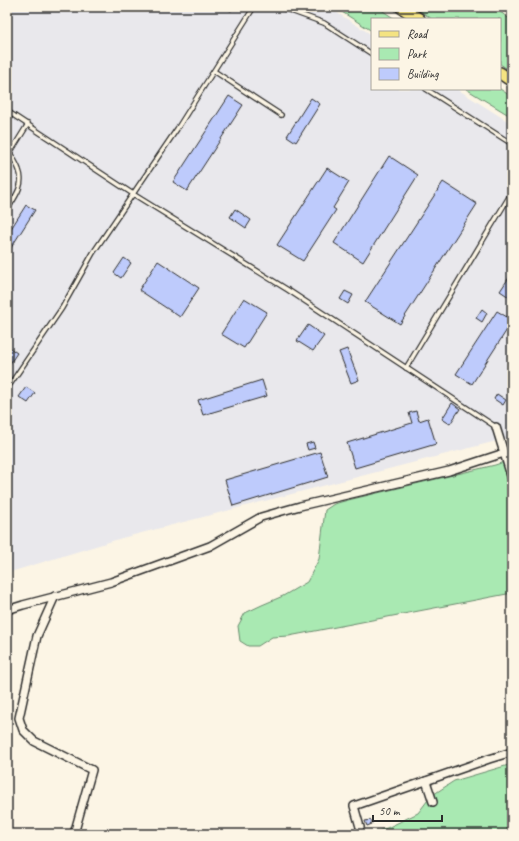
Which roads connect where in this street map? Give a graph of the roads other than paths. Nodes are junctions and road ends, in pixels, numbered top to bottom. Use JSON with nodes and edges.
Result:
{"nodes":[{"id":1,"x":254,"y":7,"type":"edge"},
{"id":2,"x":280,"y":7,"type":"edge"},
{"id":3,"x":401,"y":7,"type":"edge"},
{"id":4,"x":418,"y":18,"type":"edge"},
{"id":5,"x":371,"y":53,"type":"edge"},
{"id":6,"x":214,"y":71,"type":"junction"},
{"id":7,"x":501,"y":74,"type":"edge"},
{"id":8,"x":512,"y":81,"type":"edge"},
{"id":9,"x":428,"y":90,"type":"edge"},
{"id":10,"x":7,"y":111,"type":"edge"},
{"id":11,"x":281,"y":115,"type":"dead end"},
{"id":12,"x":28,"y":124,"type":"junction"},
{"id":13,"x":512,"y":144,"type":"edge"},
{"id":14,"x":8,"y":153,"type":"edge"},
{"id":15,"x":512,"y":192,"type":"edge"},
{"id":16,"x":133,"y":194,"type":"junction"},
{"id":17,"x":7,"y":210,"type":"edge"},
{"id":18,"x":406,"y":368,"type":"junction"},
{"id":19,"x":7,"y":388,"type":"edge"},
{"id":20,"x":496,"y":427,"type":"joint"},
{"id":21,"x":504,"y":453,"type":"junction"},
{"id":22,"x":512,"y":480,"type":"edge"},
{"id":23,"x":55,"y":596,"type":"junction"},
{"id":24,"x":7,"y":610,"type":"edge"},
{"id":25,"x":512,"y":752,"type":"edge"},
{"id":26,"x":426,"y":781,"type":"junction"},
{"id":27,"x":433,"y":802,"type":"dead end"},
{"id":28,"x":360,"y":827,"type":"dead end"},
{"id":29,"x":74,"y":834,"type":"edge"}],
"edges":[{"from":1,"to":6,"type":"lane"},
{"from":2,"to":5,"type":"lane"},
{"from":3,"to":4,"type":"main road"},
{"from":6,"to":11,"type":"lane"},
{"from":6,"to":16,"type":"lane"},
{"from":7,"to":8,"type":"main road"},
{"from":9,"to":13,"type":"lane"},
{"from":10,"to":12,"type":"lane"},
{"from":12,"to":14,"type":"lane"},
{"from":12,"to":16,"type":"lane"},
{"from":14,"to":17,"type":"lane"},
{"from":15,"to":18,"type":"lane"},
{"from":16,"to":18,"type":"lane"},
{"from":16,"to":19,"type":"lane"},
{"from":18,"to":20,"type":"lane"},
{"from":20,"to":21,"type":"street"},
{"from":21,"to":22,"type":"street"},
{"from":21,"to":23,"type":"street"},
{"from":23,"to":24,"type":"street"},
{"from":23,"to":29,"type":"street"},
{"from":25,"to":26,"type":"street"},
{"from":26,"to":27,"type":"street"},
{"from":26,"to":28,"type":"street"}]}
